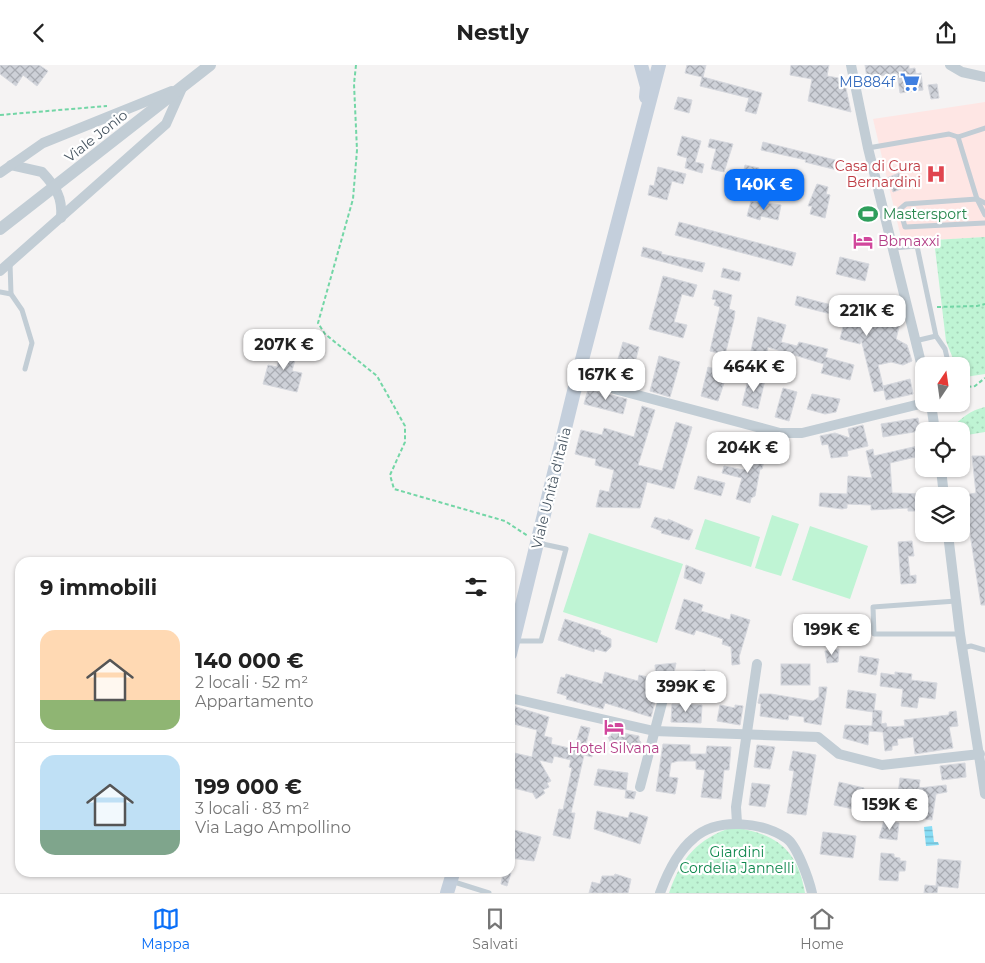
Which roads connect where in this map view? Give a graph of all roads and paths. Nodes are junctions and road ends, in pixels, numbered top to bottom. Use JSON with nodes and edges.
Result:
{"nodes":[{"id":1,"x":210,"y":65,"type":"edge"},
{"id":2,"x":356,"y":65,"type":"edge"},
{"id":3,"x":641,"y":65,"type":"edge"},
{"id":4,"x":659,"y":65,"type":"edge"},
{"id":5,"x":851,"y":65,"type":"edge"},
{"id":6,"x":950,"y":65,"type":"edge"},
{"id":7,"x":985,"y":77,"type":"edge"},
{"id":8,"x":182,"y":87,"type":"junction"},
{"id":9,"x":108,"y":106,"type":"dead end"},
{"id":10,"x":0,"y":115,"type":"edge"},
{"id":11,"x":644,"y":120,"type":"junction"},
{"id":12,"x":985,"y":128,"type":"edge"},
{"id":13,"x":958,"y":137,"type":"junction"},
{"id":14,"x":868,"y":148,"type":"junction"},
{"id":15,"x":11,"y":165,"type":"junction"},
{"id":16,"x":0,"y":173,"type":"edge"},
{"id":17,"x":977,"y":199,"type":"junction"},
{"id":18,"x":985,"y":203,"type":"edge"},
{"id":19,"x":985,"y":215,"type":"edge"},
{"id":20,"x":61,"y":218,"type":"junction"},
{"id":21,"x":985,"y":223,"type":"edge"},
{"id":22,"x":0,"y":229,"type":"edge"},
{"id":23,"x":892,"y":248,"type":"junction"},
{"id":24,"x":10,"y":263,"type":"junction"},
{"id":25,"x":0,"y":271,"type":"edge"},
{"id":26,"x":0,"y":292,"type":"edge"},
{"id":27,"x":11,"y":294,"type":"junction"},
{"id":28,"x":985,"y":303,"type":"edge"},
{"id":29,"x":930,"y":307,"type":"junction"},
{"id":30,"x":936,"y":336,"type":"junction"},
{"id":31,"x":915,"y":341,"type":"junction"},
{"id":32,"x":919,"y":357,"type":"edge"},
{"id":33,"x":947,"y":357,"type":"edge"},
{"id":34,"x":25,"y":369,"type":"dead end"},
{"id":35,"x":985,"y":378,"type":"edge"},
{"id":36,"x":577,"y":379,"type":"junction"},
{"id":37,"x":970,"y":386,"type":"edge"},
{"id":38,"x":915,"y":405,"type":"edge"},
{"id":39,"x":949,"y":542,"type":"edge"},
{"id":40,"x":538,"y":543,"type":"junction"},
{"id":41,"x":956,"y":601,"type":"junction"},
{"id":42,"x":960,"y":634,"type":"junction"},
{"id":43,"x":515,"y":635,"type":"edge"},
{"id":44,"x":515,"y":646,"type":"edge"},
{"id":45,"x":962,"y":648,"type":"junction"},
{"id":46,"x":985,"y":650,"type":"edge"},
{"id":47,"x":757,"y":664,"type":"dead end"},
{"id":48,"x":668,"y":680,"type":"dead end"},
{"id":49,"x":515,"y":698,"type":"edge"},
{"id":50,"x":654,"y":731,"type":"junction"},
{"id":51,"x":747,"y":734,"type":"junction"},
{"id":52,"x":980,"y":754,"type":"junction"},
{"id":53,"x":640,"y":787,"type":"dead end"},
{"id":54,"x":985,"y":789,"type":"edge"},
{"id":55,"x":737,"y":823,"type":"junction"},
{"id":56,"x":450,"y":882,"type":"edge"},
{"id":57,"x":489,"y":893,"type":"edge"},
{"id":58,"x":660,"y":893,"type":"edge"},
{"id":59,"x":812,"y":893,"type":"edge"}],
"edges":[{"from":1,"to":8,"type":"street","name":"Viale Jonio"},
{"from":2,"to":40,"type":"path"},
{"from":3,"to":11,"type":"main road"},
{"from":4,"to":11,"type":"main road"},
{"from":5,"to":14,"type":"street"},
{"from":6,"to":7,"type":"street"},
{"from":8,"to":15,"type":"street"},
{"from":8,"to":20,"type":"street"},
{"from":8,"to":22,"type":"street","name":"Viale Jonio"},
{"from":9,"to":10,"type":"path","name":"Viale Jonio"},
{"from":11,"to":36,"type":"main road","name":"Viale Unità d'Italia"},
{"from":12,"to":13,"type":"lane"},
{"from":13,"to":14,"type":"lane"},
{"from":13,"to":17,"type":"lane"},
{"from":14,"to":23,"type":"street"},
{"from":15,"to":16,"type":"street"},
{"from":15,"to":20,"type":"street"},
{"from":17,"to":18,"type":"lane"},
{"from":17,"to":19,"type":"lane"},
{"from":17,"to":21,"type":"lane"},
{"from":20,"to":24,"type":"street"},
{"from":23,"to":29,"type":"lane"},
{"from":23,"to":31,"type":"street"},
{"from":24,"to":25,"type":"street"},
{"from":24,"to":27,"type":"lane"},
{"from":26,"to":27,"type":"lane"},
{"from":27,"to":34,"type":"lane"},
{"from":28,"to":29,"type":"path"},
{"from":29,"to":30,"type":"lane"},
{"from":30,"to":31,"type":"lane"},
{"from":30,"to":33,"type":"lane"},
{"from":31,"to":32,"type":"street"},
{"from":35,"to":37,"type":"path"},
{"from":36,"to":38,"type":"street"},
{"from":36,"to":40,"type":"main road","name":"Viale Unità d'Italia"},
{"from":39,"to":41,"type":"street"},
{"from":40,"to":43,"type":"main road","name":"Viale Unità d'Italia"},
{"from":40,"to":44,"type":"lane"},
{"from":41,"to":42,"type":"street"},
{"from":41,"to":42,"type":"lane"},
{"from":42,"to":45,"type":"street"},
{"from":45,"to":46,"type":"lane"},
{"from":45,"to":52,"type":"street"},
{"from":47,"to":51,"type":"street"},
{"from":48,"to":50,"type":"street"},
{"from":49,"to":50,"type":"street"},
{"from":50,"to":51,"type":"street"},
{"from":50,"to":53,"type":"street"},
{"from":51,"to":52,"type":"street"},
{"from":51,"to":55,"type":"street"},
{"from":52,"to":54,"type":"street"},
{"from":55,"to":58,"type":"street"},
{"from":55,"to":59,"type":"street"},
{"from":56,"to":57,"type":"lane"}]}
